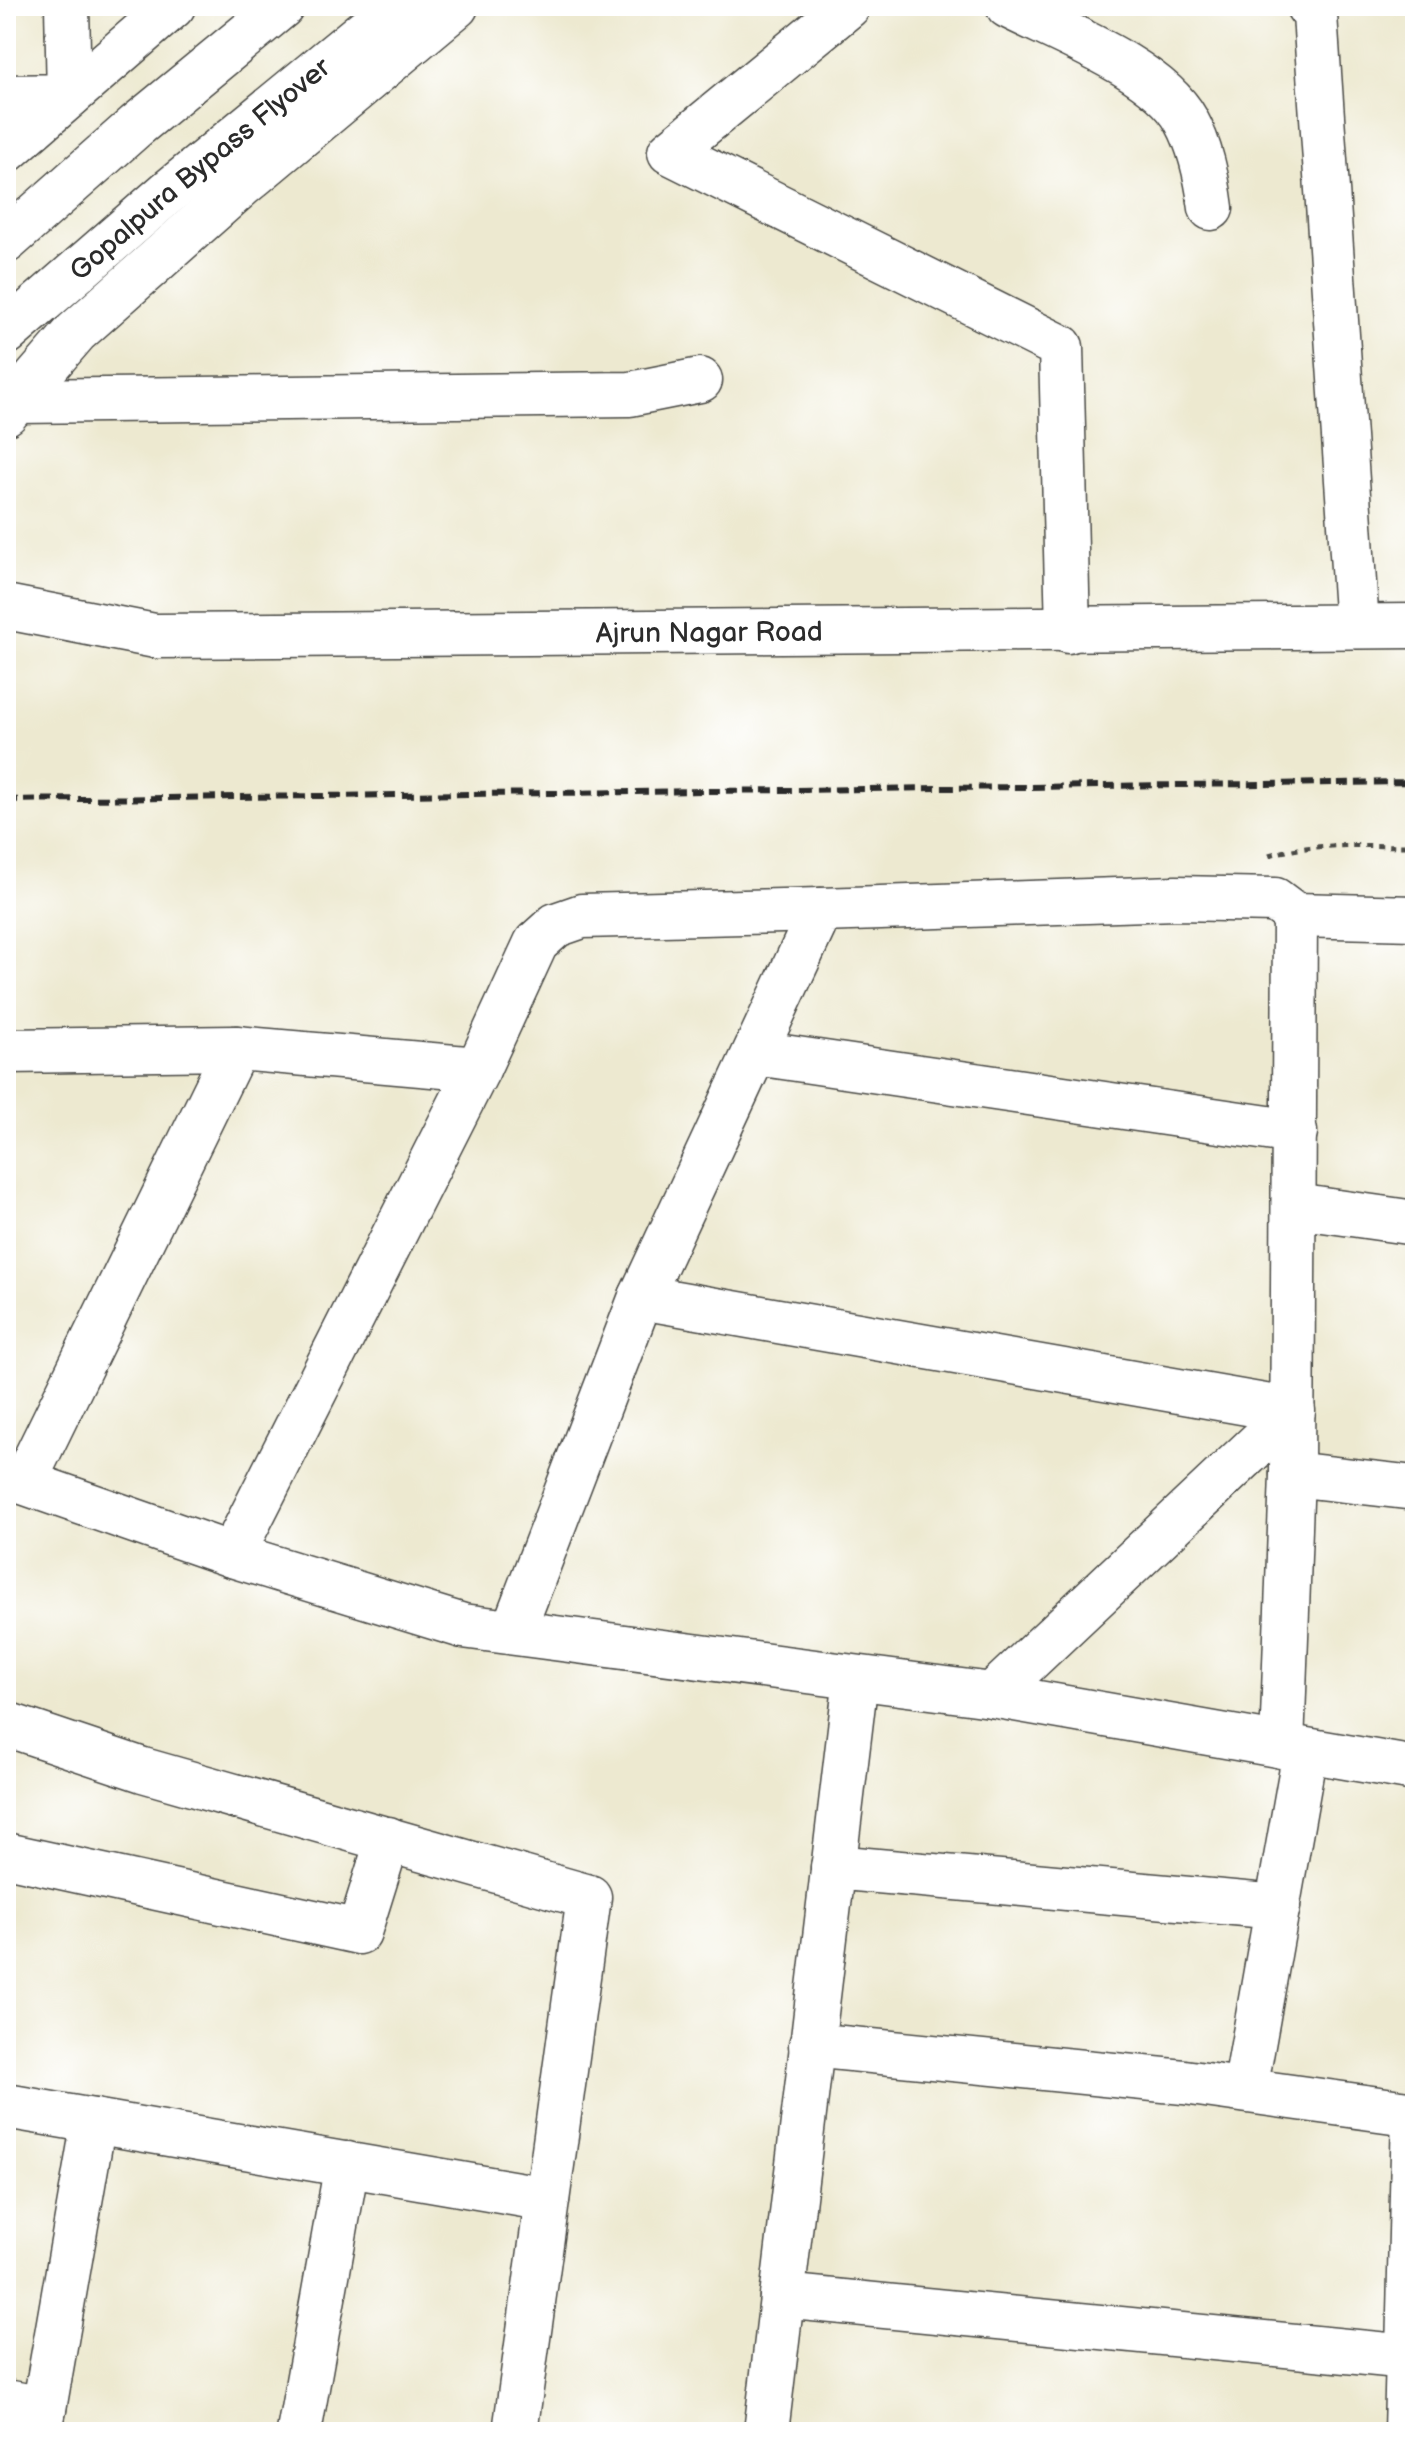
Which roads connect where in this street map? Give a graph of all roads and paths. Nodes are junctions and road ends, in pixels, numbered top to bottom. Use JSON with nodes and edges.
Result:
{"nodes":[{"id":1,"x":67,"y":6,"type":"edge"},
{"id":2,"x":173,"y":6,"type":"edge"},
{"id":3,"x":282,"y":6,"type":"edge"},
{"id":4,"x":395,"y":6,"type":"edge"},
{"id":5,"x":456,"y":6,"type":"edge"},
{"id":6,"x":848,"y":6,"type":"edge"},
{"id":7,"x":1008,"y":6,"type":"edge"},
{"id":8,"x":1315,"y":9,"type":"edge"},
{"id":9,"x":69,"y":96,"type":"junction"},
{"id":10,"x":6,"y":97,"type":"edge"},
{"id":11,"x":6,"y":151,"type":"edge"},
{"id":12,"x":1211,"y":208,"type":"dead end"},
{"id":13,"x":6,"y":241,"type":"edge"},
{"id":14,"x":6,"y":333,"type":"edge"},
{"id":15,"x":700,"y":380,"type":"dead end"},
{"id":16,"x":12,"y":407,"type":"edge"},
{"id":17,"x":6,"y":607,"type":"edge"},
{"id":18,"x":1357,"y":626,"type":"junction"},
{"id":19,"x":1415,"y":626,"type":"edge"},
{"id":20,"x":1068,"y":631,"type":"junction"},
{"id":21,"x":821,"y":910,"type":"junction"},
{"id":22,"x":1295,"y":915,"type":"junction"},
{"id":23,"x":1415,"y":918,"type":"edge"},
{"id":24,"x":236,"y":1048,"type":"junction"},
{"id":25,"x":6,"y":1051,"type":"edge"},
{"id":26,"x":756,"y":1053,"type":"junction"},
{"id":27,"x":478,"y":1069,"type":"junction"},
{"id":28,"x":1295,"y":1132,"type":"junction"},
{"id":29,"x":1295,"y":1206,"type":"junction"},
{"id":30,"x":1415,"y":1223,"type":"edge"},
{"id":31,"x":641,"y":1297,"type":"junction"},
{"id":32,"x":1293,"y":1411,"type":"junction"},
{"id":33,"x":1292,"y":1474,"type":"junction"},
{"id":34,"x":15,"y":1479,"type":"edge"},
{"id":35,"x":1415,"y":1488,"type":"edge"},
{"id":36,"x":232,"y":1555,"type":"junction"},
{"id":37,"x":513,"y":1631,"type":"junction"},
{"id":38,"x":856,"y":1678,"type":"junction"},
{"id":39,"x":992,"y":1695,"type":"junction"},
{"id":40,"x":6,"y":1724,"type":"edge"},
{"id":41,"x":1293,"y":1748,"type":"junction"},
{"id":42,"x":1415,"y":1769,"type":"edge"},
{"id":43,"x":388,"y":1839,"type":"junction"},
{"id":44,"x":6,"y":1855,"type":"edge"},
{"id":45,"x":833,"y":1867,"type":"junction"},
{"id":46,"x":1278,"y":1907,"type":"junction"},
{"id":47,"x":811,"y":2045,"type":"junction"},
{"id":48,"x":1245,"y":2090,"type":"junction"},
{"id":49,"x":6,"y":2106,"type":"edge"},
{"id":50,"x":1414,"y":2114,"type":"edge"},
{"id":51,"x":94,"y":2121,"type":"junction"},
{"id":52,"x":347,"y":2164,"type":"junction"},
{"id":53,"x":547,"y":2199,"type":"junction"},
{"id":54,"x":782,"y":2296,"type":"junction"},
{"id":55,"x":1408,"y":2357,"type":"junction"},
{"id":56,"x":30,"y":2415,"type":"edge"},
{"id":57,"x":299,"y":2432,"type":"edge"},
{"id":58,"x":515,"y":2432,"type":"edge"},
{"id":59,"x":766,"y":2432,"type":"edge"},
{"id":60,"x":1406,"y":2432,"type":"edge"}],
"edges":[{"from":1,"to":9,"type":"street"},
{"from":2,"to":9,"type":"street"},
{"from":3,"to":13,"type":"street"},
{"from":4,"to":14,"type":"street","name":"Gopalpura Bypass Flyover"},
{"from":5,"to":16,"type":"street"},
{"from":6,"to":20,"type":"street"},
{"from":7,"to":12,"type":"street"},
{"from":8,"to":18,"type":"street"},
{"from":9,"to":10,"type":"street"},
{"from":9,"to":11,"type":"street"},
{"from":15,"to":16,"type":"street"},
{"from":17,"to":20,"type":"street","name":"Ajrun Nagar Road"},
{"from":18,"to":19,"type":"street","name":"Ajrun Nagar Road"},
{"from":18,"to":20,"type":"street","name":"Ajrun Nagar Road"},
{"from":21,"to":22,"type":"street"},
{"from":21,"to":26,"type":"street"},
{"from":21,"to":27,"type":"street"},
{"from":22,"to":23,"type":"street"},
{"from":22,"to":28,"type":"street"},
{"from":24,"to":25,"type":"street"},
{"from":24,"to":27,"type":"street"},
{"from":24,"to":34,"type":"street"},
{"from":26,"to":28,"type":"street"},
{"from":26,"to":31,"type":"street"},
{"from":27,"to":36,"type":"street"},
{"from":28,"to":29,"type":"street"},
{"from":29,"to":30,"type":"street"},
{"from":29,"to":32,"type":"street"},
{"from":31,"to":32,"type":"street"},
{"from":31,"to":37,"type":"street"},
{"from":32,"to":33,"type":"street"},
{"from":32,"to":39,"type":"street"},
{"from":33,"to":35,"type":"street"},
{"from":33,"to":41,"type":"street"},
{"from":34,"to":36,"type":"street"},
{"from":36,"to":37,"type":"street"},
{"from":37,"to":38,"type":"street"},
{"from":38,"to":39,"type":"street"},
{"from":38,"to":45,"type":"street"},
{"from":39,"to":41,"type":"street"},
{"from":40,"to":43,"type":"street"},
{"from":41,"to":42,"type":"street"},
{"from":41,"to":46,"type":"street"},
{"from":43,"to":44,"type":"street"},
{"from":43,"to":53,"type":"street"},
{"from":45,"to":46,"type":"street"},
{"from":45,"to":47,"type":"street"},
{"from":46,"to":48,"type":"street"},
{"from":47,"to":48,"type":"street"},
{"from":47,"to":54,"type":"street"},
{"from":48,"to":50,"type":"street"},
{"from":49,"to":51,"type":"street"},
{"from":50,"to":55,"type":"street"},
{"from":51,"to":52,"type":"street"},
{"from":51,"to":56,"type":"street"},
{"from":52,"to":53,"type":"street"},
{"from":52,"to":57,"type":"street"},
{"from":53,"to":58,"type":"street"},
{"from":54,"to":55,"type":"street"},
{"from":54,"to":59,"type":"street"},
{"from":55,"to":60,"type":"street"}]}
